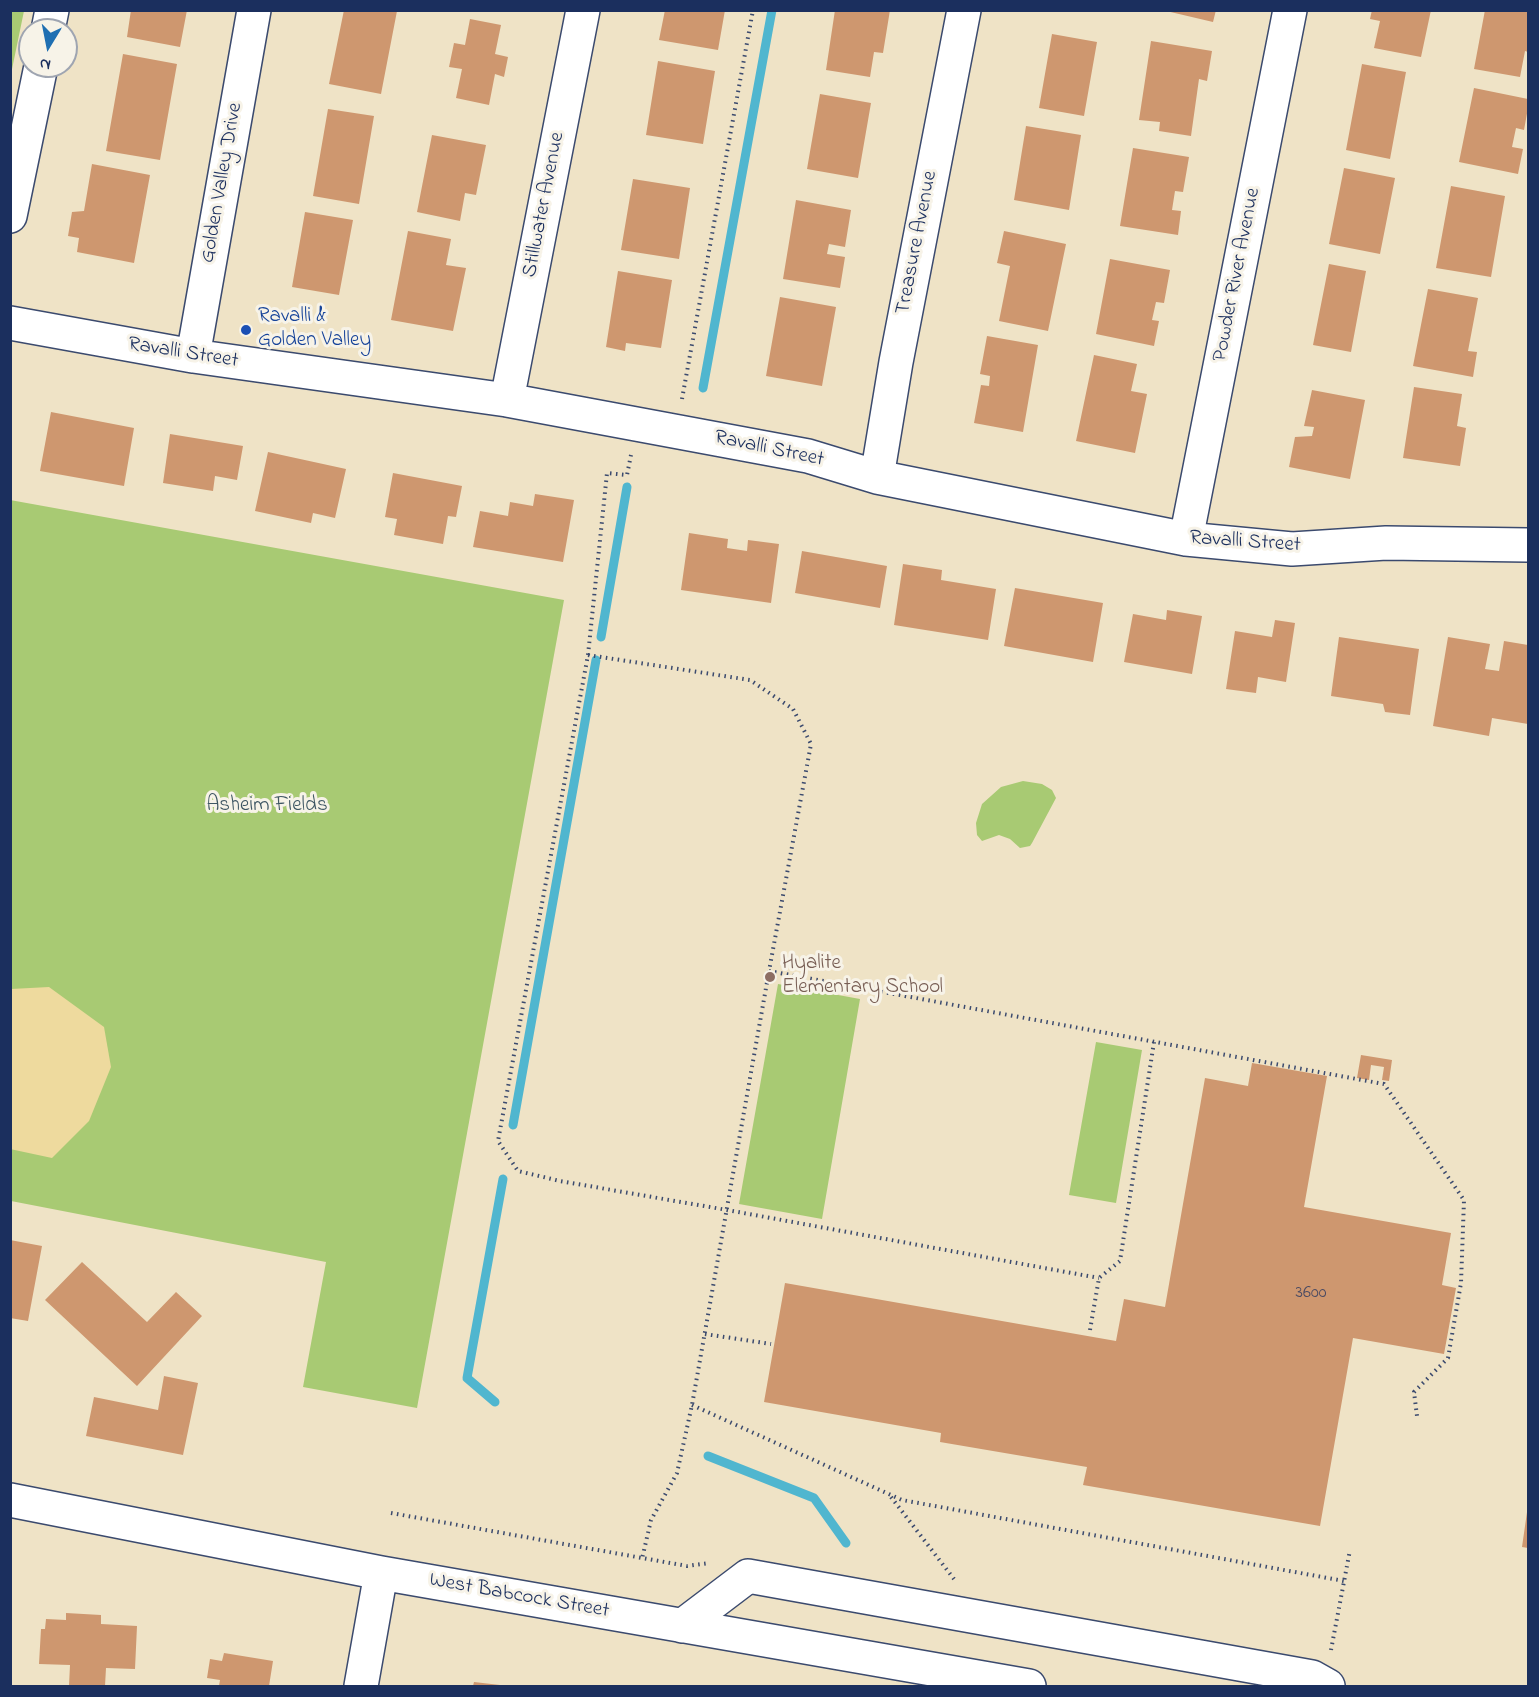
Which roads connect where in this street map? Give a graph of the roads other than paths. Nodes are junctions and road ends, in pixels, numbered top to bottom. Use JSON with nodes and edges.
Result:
{"nodes":[{"id":1,"x":254,"y":10,"type":"edge"},
{"id":2,"x":583,"y":10,"type":"edge"},
{"id":3,"x":964,"y":10,"type":"edge"},
{"id":4,"x":1290,"y":10,"type":"edge"},
{"id":5,"x":39,"y":78,"type":"edge"},
{"id":6,"x":10,"y":216,"type":"edge"},
{"id":7,"x":10,"y":323,"type":"edge"},
{"id":8,"x":193,"y":356,"type":"junction"},
{"id":9,"x":507,"y":400,"type":"junction"},
{"id":10,"x":877,"y":477,"type":"junction"},
{"id":11,"x":1186,"y":539,"type":"junction"},
{"id":12,"x":1528,"y":544,"type":"edge"},
{"id":13,"x":10,"y":1500,"type":"edge"},
{"id":14,"x":381,"y":1573,"type":"junction"},
{"id":15,"x":682,"y":1626,"type":"junction"},
{"id":16,"x":942,"y":1679,"type":"edge"},
{"id":17,"x":361,"y":1686,"type":"edge"},
{"id":18,"x":1029,"y":1686,"type":"edge"},
{"id":19,"x":1328,"y":1686,"type":"edge"}],
"edges":[{"from":1,"to":8,"type":"street","name":"Golden Valley Drive"},
{"from":2,"to":9,"type":"street","name":"Stillwater Avenue"},
{"from":3,"to":10,"type":"street","name":"Treasure Avenue"},
{"from":4,"to":11,"type":"street","name":"Powder River Avenue"},
{"from":5,"to":6,"type":"street"},
{"from":7,"to":8,"type":"street","name":"Ravalli Street"},
{"from":8,"to":9,"type":"street","name":"Ravalli Street"},
{"from":9,"to":10,"type":"street","name":"Ravalli Street"},
{"from":10,"to":11,"type":"street","name":"Ravalli Street"},
{"from":11,"to":12,"type":"street","name":"Ravalli Street"},
{"from":13,"to":14,"type":"street","name":"West Babcock Street"},
{"from":14,"to":15,"type":"street","name":"West Babcock Street"},
{"from":14,"to":17,"type":"street"},
{"from":15,"to":16,"type":"street","name":"West Babcock Street"},
{"from":15,"to":19,"type":"street"},
{"from":16,"to":18,"type":"street","name":"West Babcock Street"}]}
